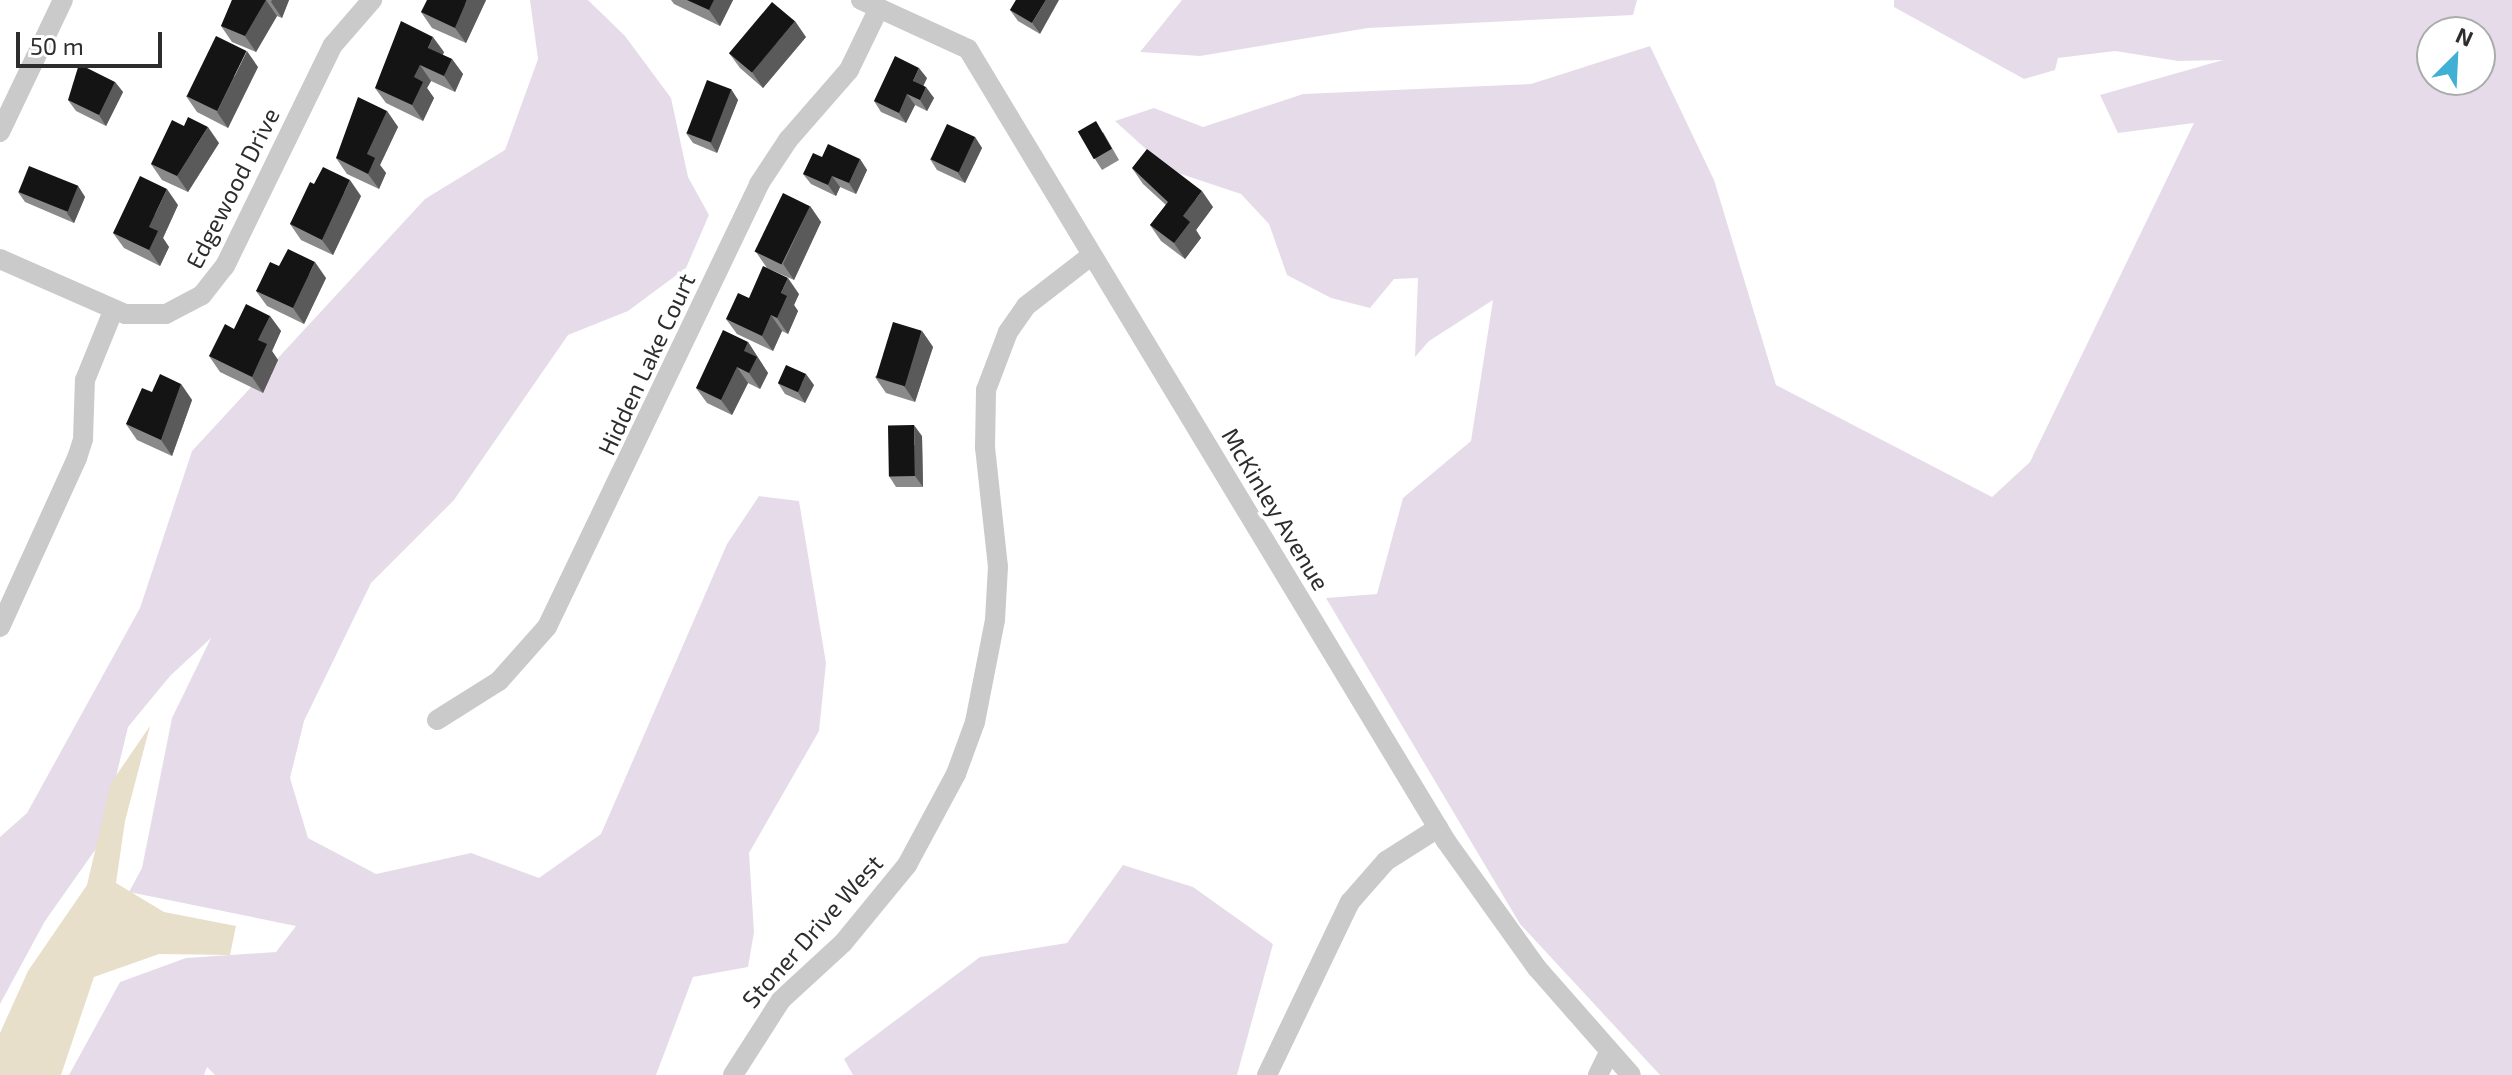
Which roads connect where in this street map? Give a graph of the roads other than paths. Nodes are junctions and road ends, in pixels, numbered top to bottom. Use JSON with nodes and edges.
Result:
{"nodes":[{"id":1,"x":63,"y":0,"type":"edge"},
{"id":2,"x":372,"y":0,"type":"edge"},
{"id":3,"x":870,"y":4,"type":"edge"},
{"id":4,"x":0,"y":132,"type":"edge"},
{"id":5,"x":1092,"y":255,"type":"junction"},
{"id":6,"x":0,"y":259,"type":"edge"},
{"id":7,"x":113,"y":311,"type":"junction"},
{"id":8,"x":0,"y":627,"type":"edge"},
{"id":9,"x":437,"y":720,"type":"dead end"},
{"id":10,"x":1438,"y":828,"type":"junction"},
{"id":11,"x":1609,"y":1052,"type":"junction"},
{"id":12,"x":733,"y":1075,"type":"edge"},
{"id":13,"x":1267,"y":1075,"type":"edge"},
{"id":14,"x":1598,"y":1075,"type":"edge"},
{"id":15,"x":1631,"y":1075,"type":"edge"}],
"edges":[{"from":1,"to":4,"type":"street"},
{"from":2,"to":7,"type":"street","name":"Edgewood Drive"},
{"from":3,"to":5,"type":"street","name":"McKinley Avenue"},
{"from":3,"to":9,"type":"street","name":"Hidden Lake Court"},
{"from":5,"to":10,"type":"street","name":"McKinley Avenue"},
{"from":5,"to":12,"type":"street","name":"Stoner Drive West"},
{"from":6,"to":7,"type":"street","name":"Edgewood Drive"},
{"from":7,"to":8,"type":"street"},
{"from":10,"to":11,"type":"street","name":"McKinley Avenue"},
{"from":10,"to":13,"type":"street"},
{"from":11,"to":14,"type":"street"},
{"from":11,"to":15,"type":"street","name":"McKinley Avenue"}]}
